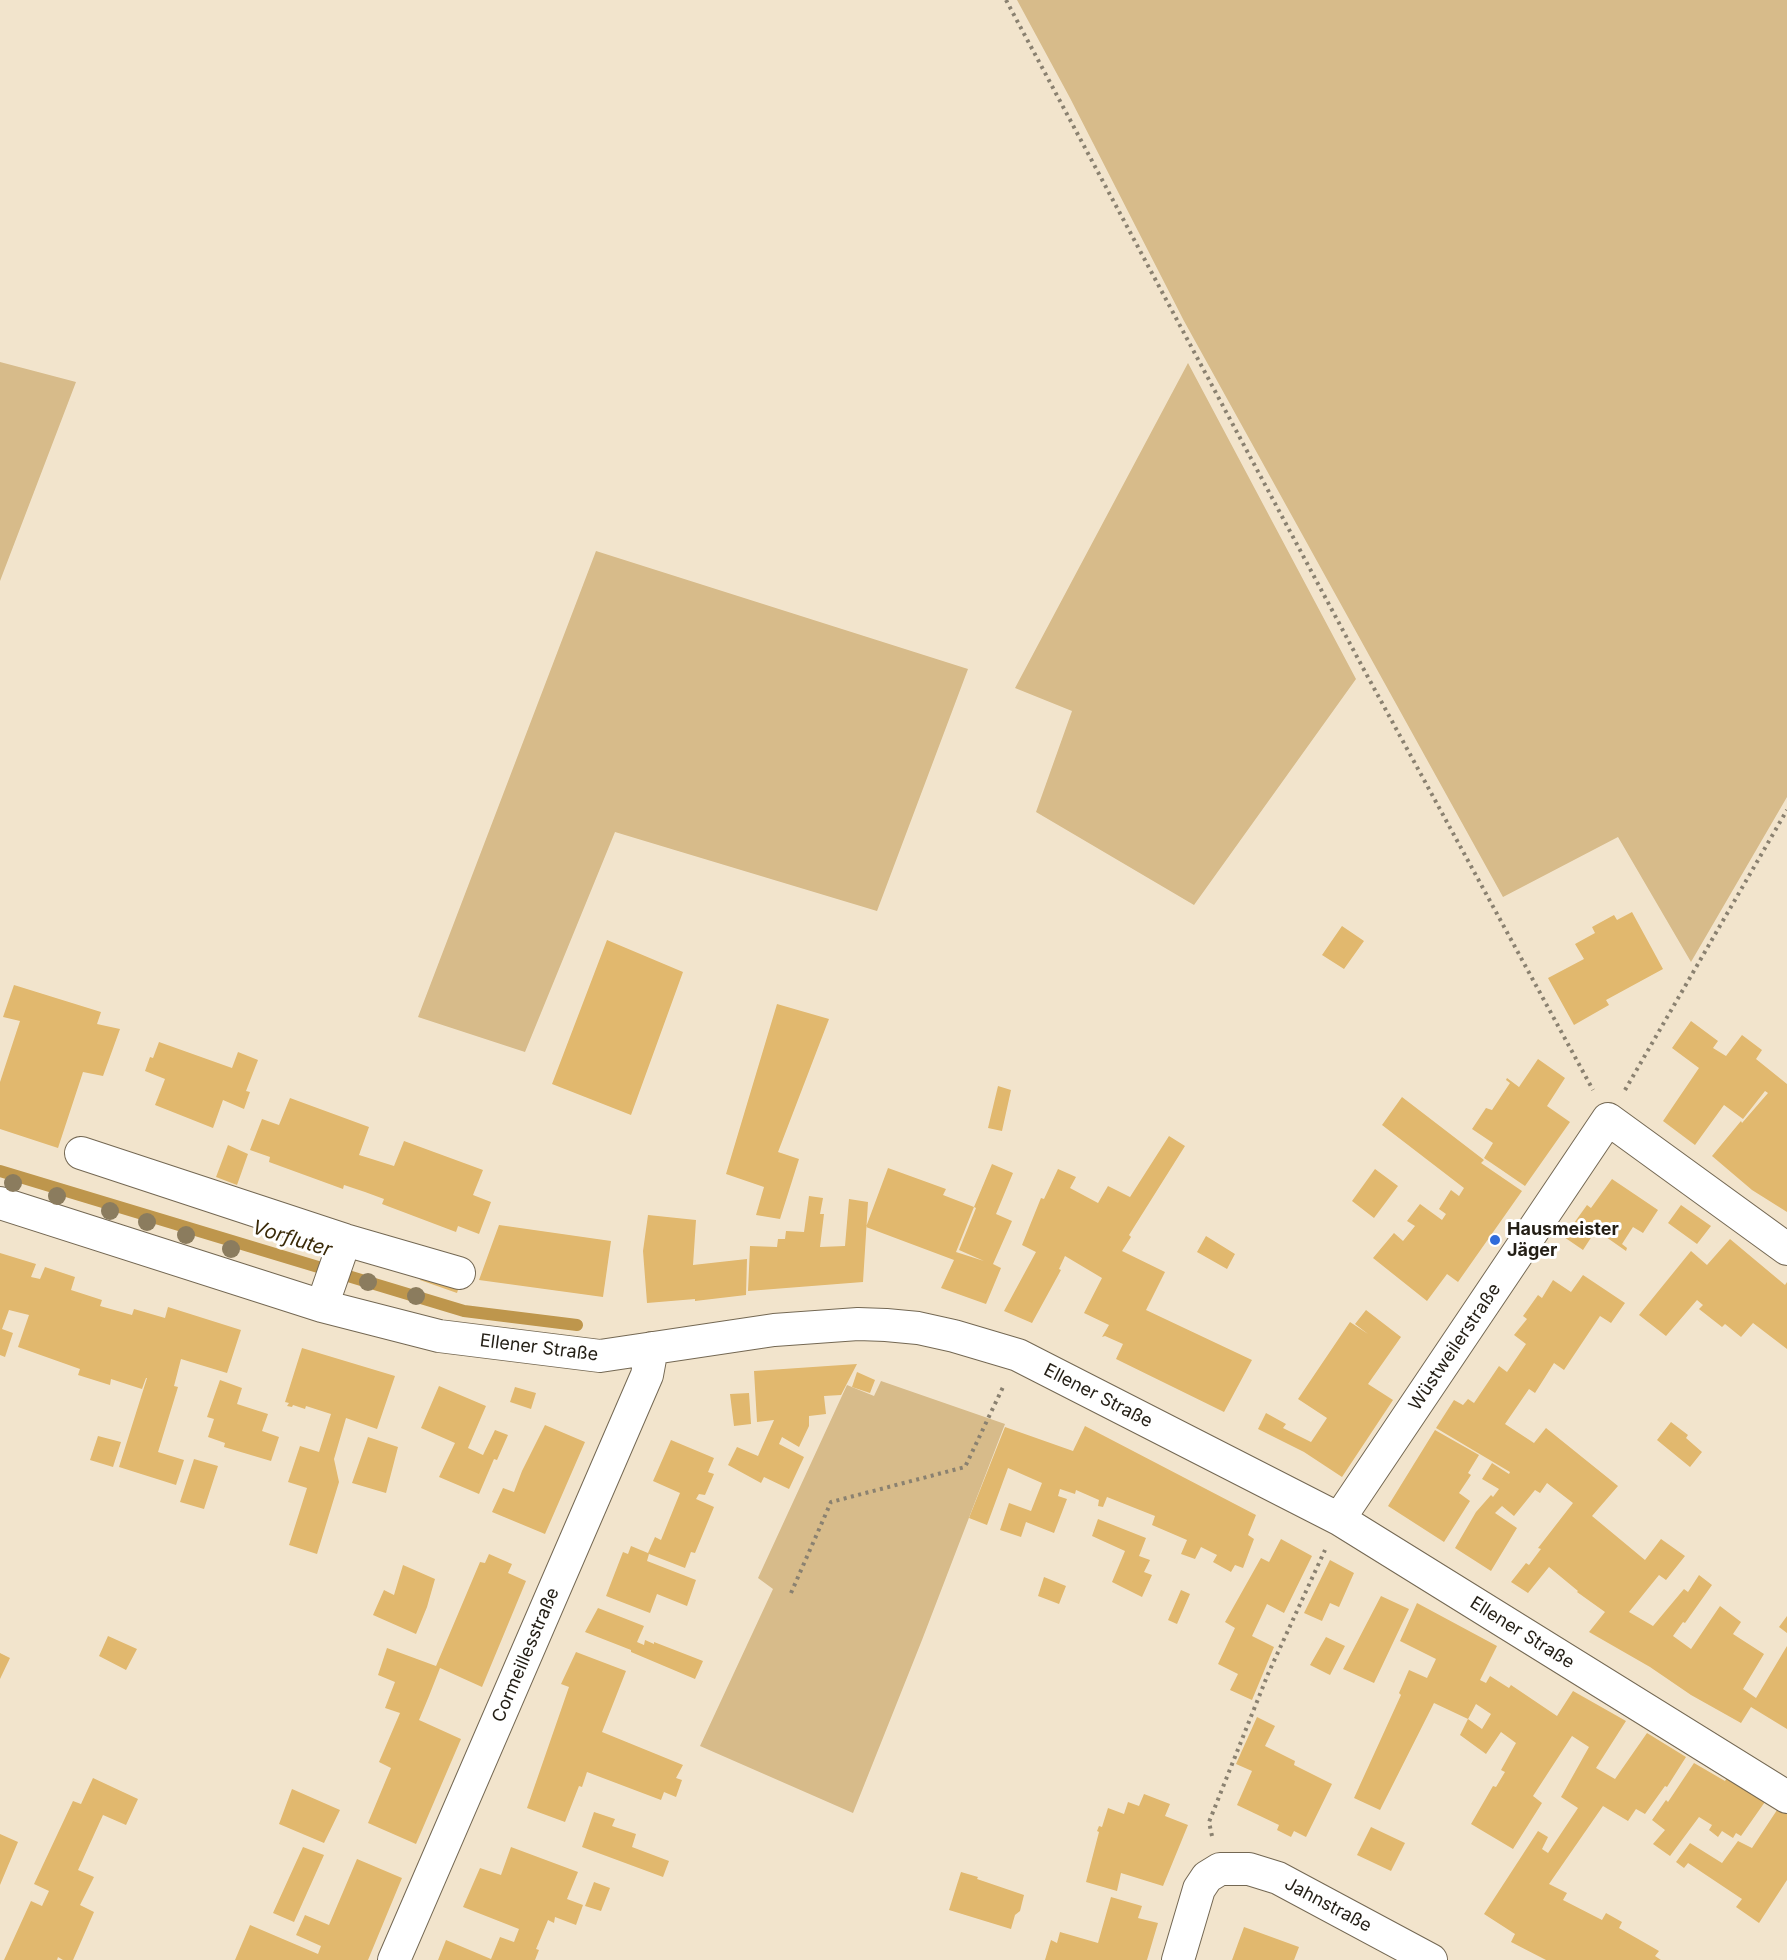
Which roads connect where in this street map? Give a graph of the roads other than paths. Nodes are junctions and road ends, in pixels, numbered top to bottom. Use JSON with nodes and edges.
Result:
{"nodes":[{"id":1,"x":81,"y":1153,"type":"dead end"},
{"id":2,"x":0,"y":1203,"type":"edge"},
{"id":3,"x":1787,"y":1248,"type":"edge"},
{"id":4,"x":459,"y":1273,"type":"dead end"},
{"id":5,"x":333,"y":1274,"type":"junction"},
{"id":6,"x":652,"y":1348,"type":"junction"},
{"id":7,"x":1339,"y":1519,"type":"junction"},
{"id":8,"x":1787,"y":1797,"type":"edge"},
{"id":9,"x":394,"y":1960,"type":"edge"},
{"id":10,"x":1178,"y":1960,"type":"edge"},
{"id":11,"x":1431,"y":1960,"type":"edge"}],
"edges":[{"from":1,"to":5,"type":"street","name":"Ellener Straße"},
{"from":2,"to":5,"type":"street","name":"Ellener Straße"},
{"from":3,"to":7,"type":"street","name":"Wüstweilerstraße"},
{"from":4,"to":5,"type":"street","name":"Ellener Straße"},
{"from":5,"to":6,"type":"street","name":"Ellener Straße"},
{"from":6,"to":7,"type":"street","name":"Ellener Straße"},
{"from":6,"to":9,"type":"street","name":"Cormeillesstraße"},
{"from":7,"to":8,"type":"street","name":"Ellener Straße"},
{"from":10,"to":11,"type":"street","name":"Jahnstraße"}]}
